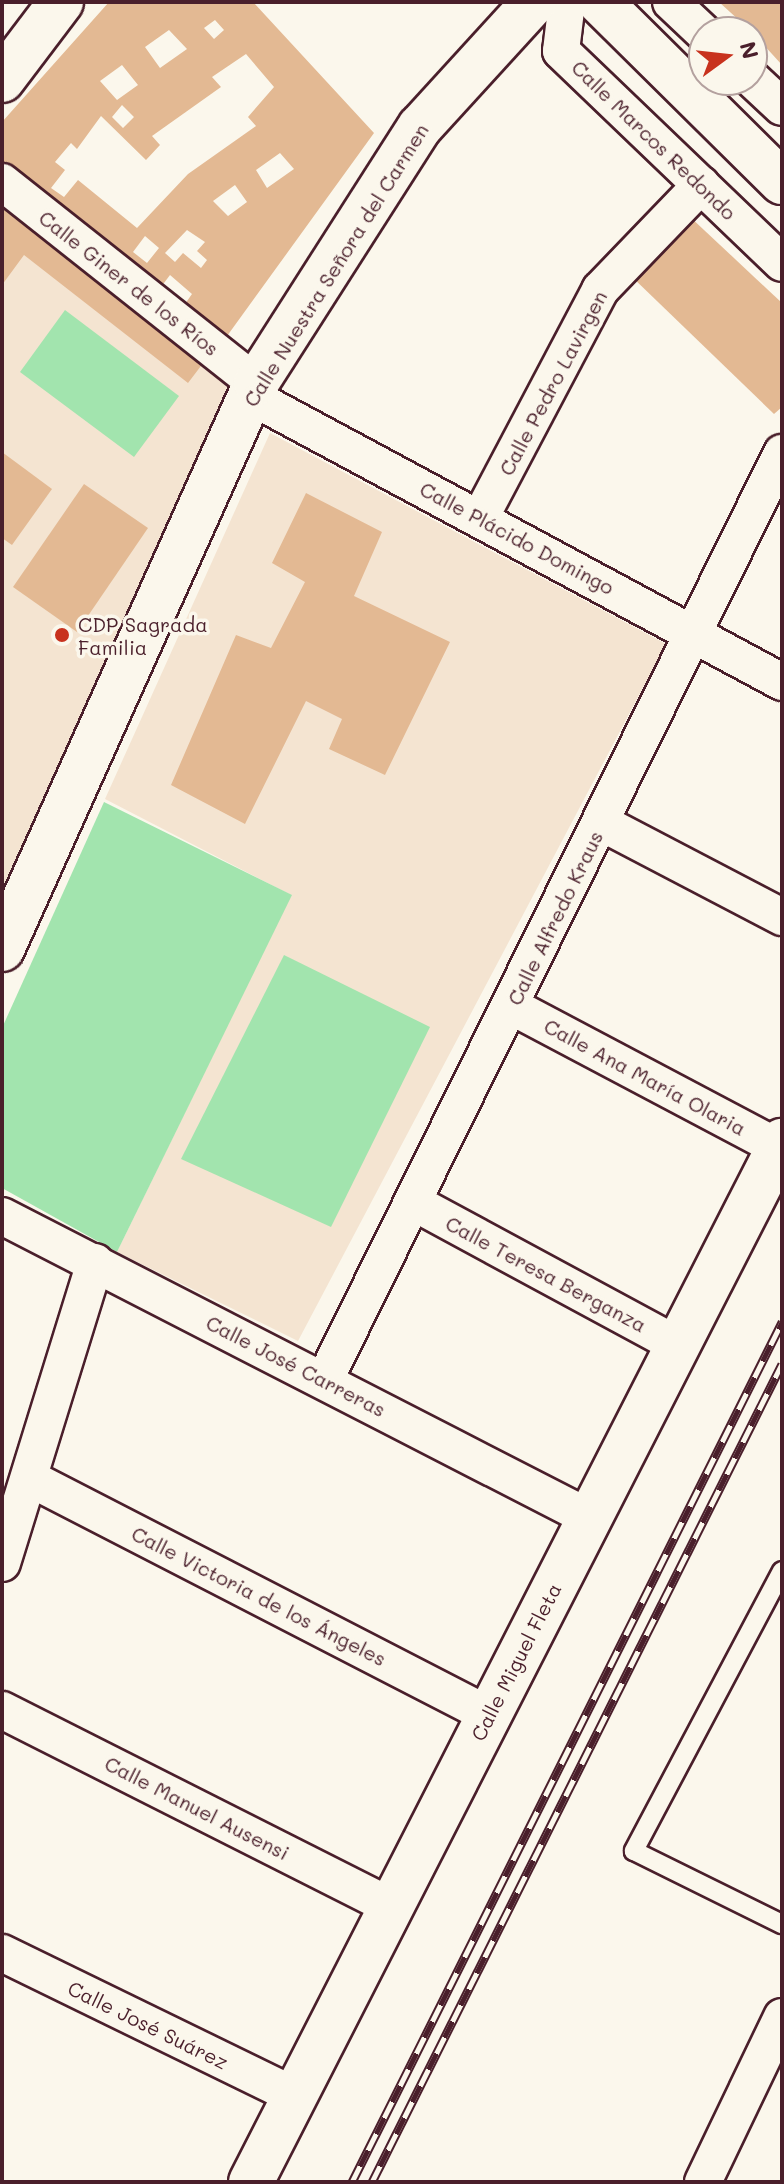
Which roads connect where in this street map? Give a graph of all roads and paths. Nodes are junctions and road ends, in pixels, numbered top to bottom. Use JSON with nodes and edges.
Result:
{"nodes":[{"id":1,"x":61,"y":2,"type":"edge"},
{"id":2,"x":534,"y":2,"type":"edge"},
{"id":3,"x":567,"y":2,"type":"edge"},
{"id":4,"x":600,"y":2,"type":"edge"},
{"id":5,"x":671,"y":2,"type":"edge"},
{"id":6,"x":688,"y":18,"type":"edge"},
{"id":7,"x":2,"y":80,"type":"edge"},
{"id":8,"x":2,"y":182,"type":"edge"},
{"id":9,"x":782,"y":182,"type":"edge"},
{"id":10,"x":701,"y":185,"type":"junction"},
{"id":11,"x":782,"y":263,"type":"edge"},
{"id":12,"x":253,"y":390,"type":"junction"},
{"id":13,"x":782,"y":453,"type":"edge"},
{"id":14,"x":480,"y":518,"type":"junction"},
{"id":15,"x":696,"y":635,"type":"junction"},
{"id":16,"x":782,"y":682,"type":"edge"},
{"id":17,"x":602,"y":823,"type":"junction"},
{"id":18,"x":782,"y":917,"type":"edge"},
{"id":19,"x":2,"y":949,"type":"edge"},
{"id":20,"x":511,"y":1006,"type":"junction"},
{"id":21,"x":780,"y":1144,"type":"edge"},
{"id":22,"x":413,"y":1202,"type":"junction"},
{"id":23,"x":2,"y":1216,"type":"edge"},
{"id":24,"x":95,"y":1262,"type":"junction"},
{"id":25,"x":678,"y":1345,"type":"junction"},
{"id":26,"x":324,"y":1381,"type":"junction"},
{"id":27,"x":29,"y":1478,"type":"junction"},
{"id":28,"x":590,"y":1518,"type":"junction"},
{"id":29,"x":2,"y":1563,"type":"edge"},
{"id":30,"x":782,"y":1571,"type":"edge"},
{"id":31,"x":2,"y":1710,"type":"edge"},
{"id":32,"x":489,"y":1715,"type":"junction"},
{"id":33,"x":392,"y":1907,"type":"junction"},
{"id":34,"x":782,"y":1924,"type":"edge"},
{"id":35,"x":2,"y":1953,"type":"edge"},
{"id":36,"x":782,"y":2017,"type":"edge"},
{"id":37,"x":295,"y":2096,"type":"junction"},
{"id":38,"x":251,"y":2182,"type":"edge"},
{"id":39,"x":703,"y":2182,"type":"edge"}],
"edges":[{"from":1,"to":7,"type":"street"},
{"from":2,"to":12,"type":"street","name":"Calle Nuestra Señora del Carmen"},
{"from":3,"to":10,"type":"street","name":"Calle Marcos Redondo"},
{"from":4,"to":9,"type":"street"},
{"from":5,"to":6,"type":"street"},
{"from":8,"to":12,"type":"street","name":"Calle Giner de los Ríos"},
{"from":10,"to":11,"type":"street","name":"Calle Marcos Redondo"},
{"from":10,"to":14,"type":"street","name":"Calle Pedro Lavirgen"},
{"from":12,"to":14,"type":"street","name":"Calle Plácido Domingo"},
{"from":12,"to":19,"type":"street","name":"Calle Nuestra Señora del Carmen"},
{"from":13,"to":15,"type":"street","name":"Calle Alfredo Kraus"},
{"from":14,"to":15,"type":"street","name":"Calle Plácido Domingo"},
{"from":15,"to":16,"type":"street","name":"Calle Plácido Domingo"},
{"from":15,"to":17,"type":"street","name":"Calle Alfredo Kraus"},
{"from":17,"to":18,"type":"street"},
{"from":17,"to":20,"type":"street","name":"Calle Alfredo Kraus"},
{"from":20,"to":21,"type":"street","name":"Calle Ana María Olaria"},
{"from":20,"to":22,"type":"street","name":"Calle Alfredo Kraus"},
{"from":21,"to":25,"type":"street","name":"Calle Miguel Fleta"},
{"from":22,"to":25,"type":"street","name":"Calle Teresa Berganza"},
{"from":22,"to":26,"type":"street","name":"Calle Alfredo Kraus"},
{"from":23,"to":24,"type":"street","name":"Calle José Carreras"},
{"from":24,"to":26,"type":"street","name":"Calle José Carreras"},
{"from":24,"to":27,"type":"street"},
{"from":25,"to":28,"type":"street","name":"Calle Miguel Fleta"},
{"from":26,"to":28,"type":"street","name":"Calle José Carreras"},
{"from":27,"to":29,"type":"street"},
{"from":27,"to":32,"type":"street","name":"Calle Victoria de los Ángeles"},
{"from":28,"to":32,"type":"street","name":"Calle Miguel Fleta"},
{"from":30,"to":34,"type":"lane"},
{"from":31,"to":33,"type":"street","name":"Calle Manuel Ausensi"},
{"from":32,"to":33,"type":"street","name":"Calle Miguel Fleta"},
{"from":33,"to":37,"type":"street","name":"Calle Miguel Fleta"},
{"from":35,"to":37,"type":"street","name":"Calle José Suárez"},
{"from":36,"to":39,"type":"street"},
{"from":37,"to":38,"type":"street","name":"Calle Miguel Fleta"}]}
